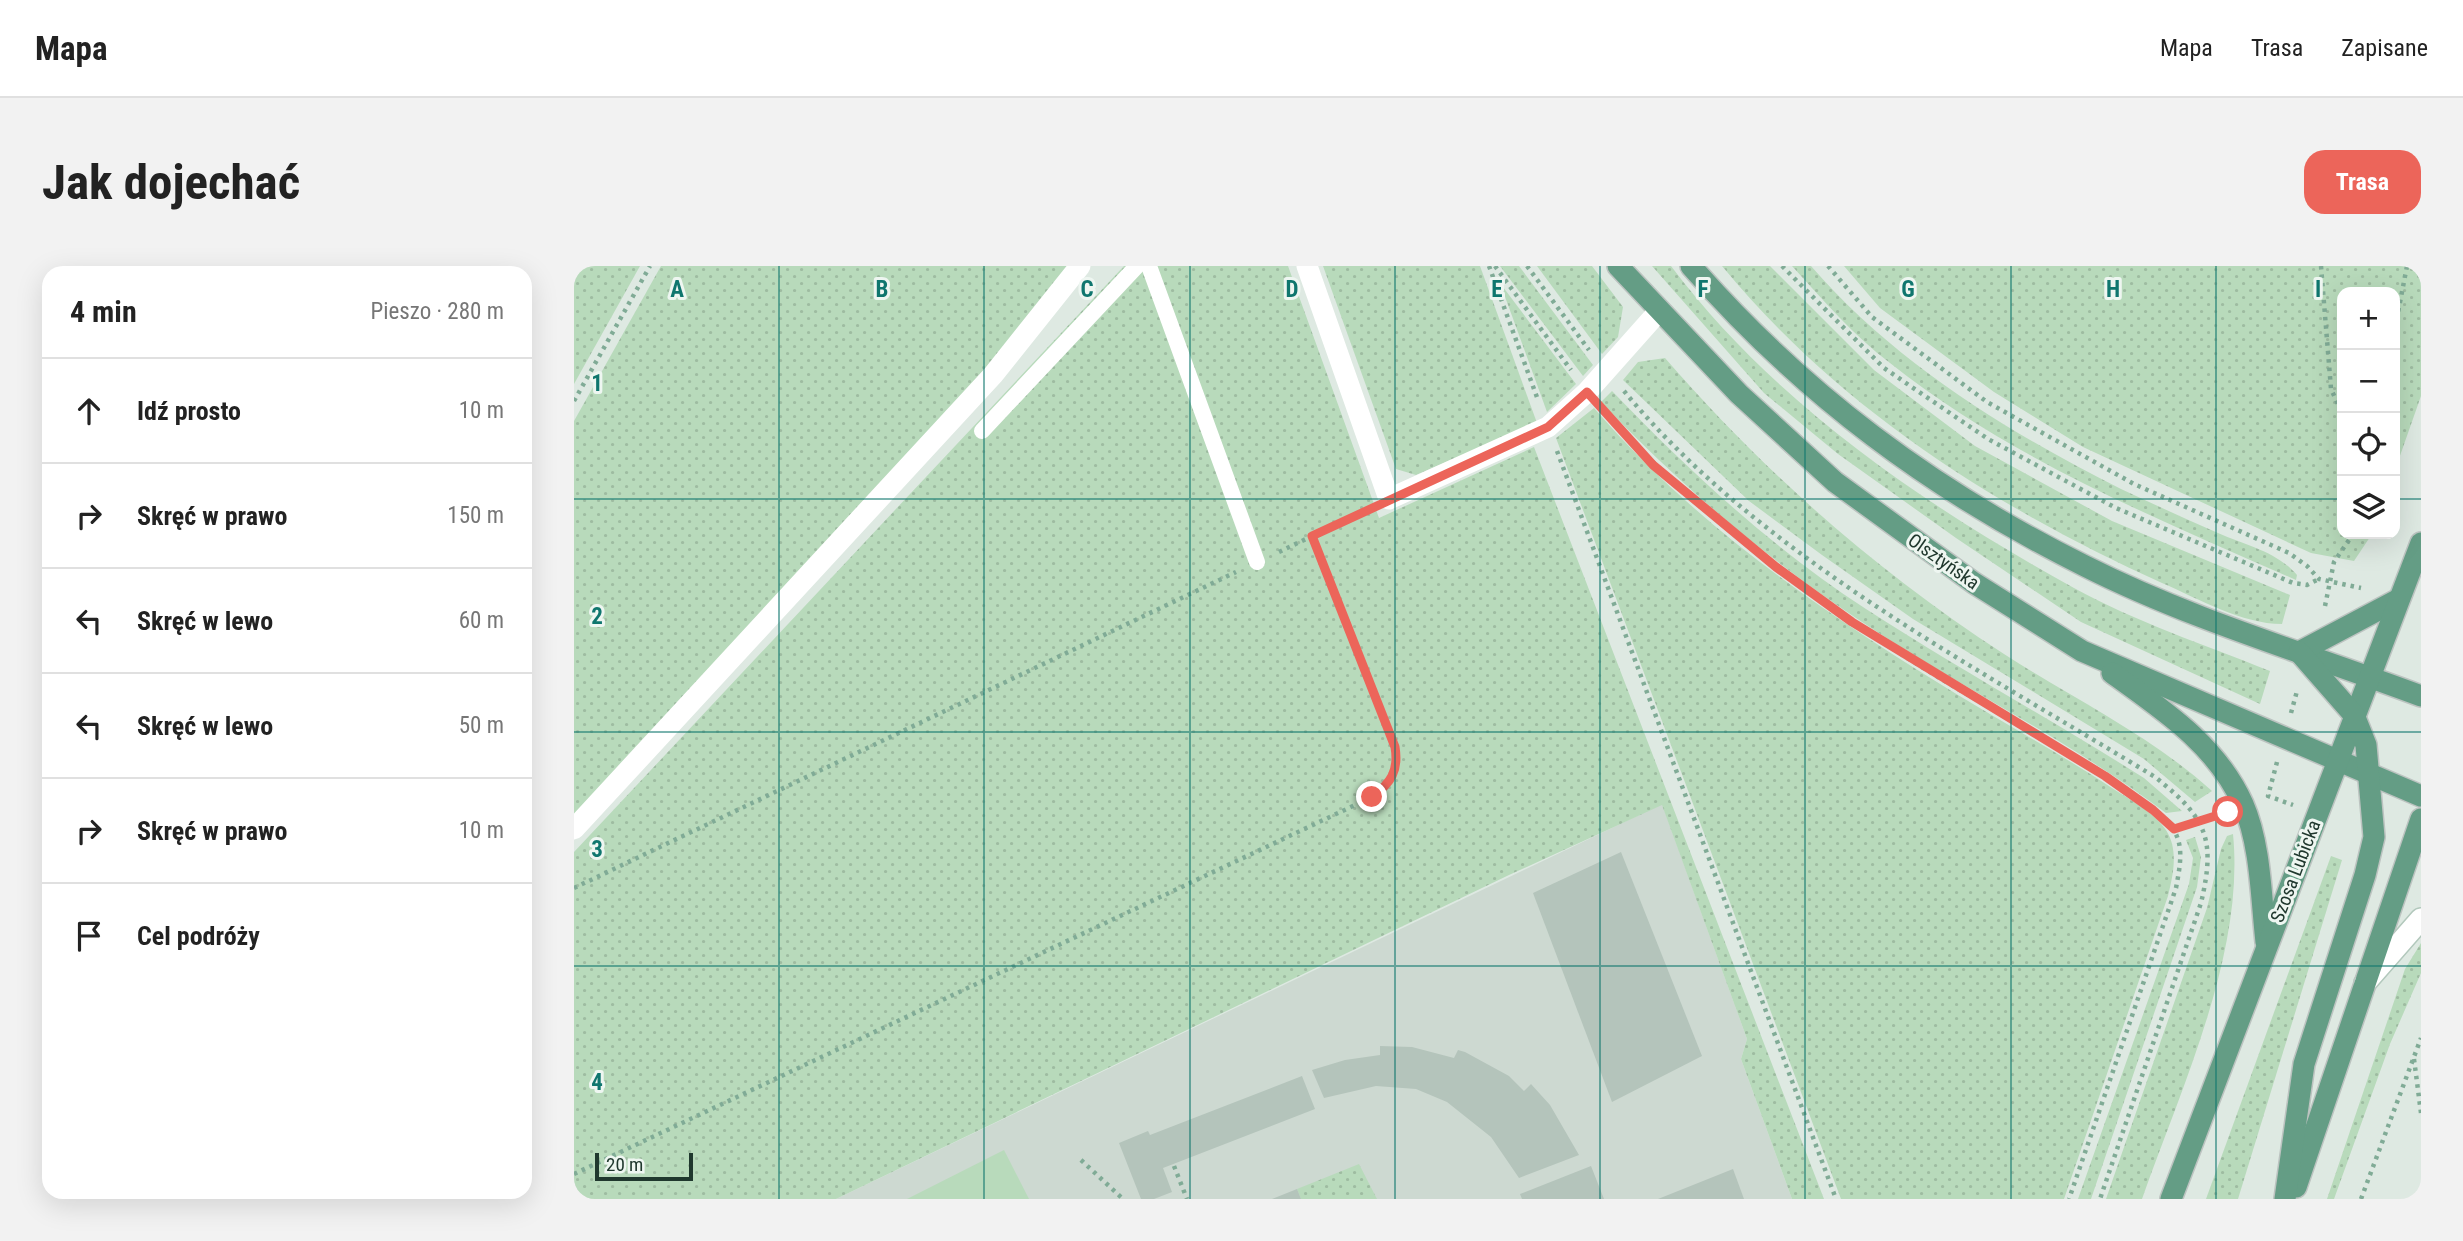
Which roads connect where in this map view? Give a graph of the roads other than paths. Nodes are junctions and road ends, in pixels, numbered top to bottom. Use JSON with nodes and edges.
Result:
{"nodes":[{"id":1,"x":1080,"y":266,"type":"edge"},
{"id":2,"x":1137,"y":266,"type":"edge"},
{"id":3,"x":1149,"y":266,"type":"edge"},
{"id":4,"x":1307,"y":266,"type":"edge"},
{"id":5,"x":1618,"y":266,"type":"edge"},
{"id":6,"x":1691,"y":266,"type":"edge"},
{"id":7,"x":1659,"y":311,"type":"junction"},
{"id":8,"x":982,"y":431,"type":"dead end"},
{"id":9,"x":2421,"y":543,"type":"edge"},
{"id":10,"x":1257,"y":562,"type":"road end"},
{"id":11,"x":2399,"y":599,"type":"junction"},
{"id":12,"x":2082,"y":651,"type":"junction"},
{"id":13,"x":2299,"y":652,"type":"junction"},
{"id":14,"x":2368,"y":676,"type":"junction"},
{"id":15,"x":2421,"y":696,"type":"edge"},
{"id":16,"x":2354,"y":715,"type":"junction"},
{"id":17,"x":2337,"y":760,"type":"junction"},
{"id":18,"x":2370,"y":774,"type":"junction"},
{"id":19,"x":2421,"y":796,"type":"edge"},
{"id":20,"x":2421,"y":819,"type":"edge"},
{"id":21,"x":574,"y":829,"type":"edge"},
{"id":22,"x":2421,"y":919,"type":"edge"},
{"id":23,"x":2267,"y":946,"type":"junction"},
{"id":24,"x":2365,"y":983,"type":"junction"},
{"id":25,"x":2171,"y":1199,"type":"edge"},
{"id":26,"x":2285,"y":1199,"type":"edge"},
{"id":27,"x":2292,"y":1199,"type":"edge"}],
"edges":[{"from":1,"to":21,"type":"street"},
{"from":2,"to":8,"type":"lane"},
{"from":3,"to":10,"type":"lane"},
{"from":4,"to":7,"type":"street"},
{"from":5,"to":7,"type":"main road","name":"Olsztyńska"},
{"from":6,"to":13,"type":"main road"},
{"from":7,"to":12,"type":"main road","name":"Olsztyńska"},
{"from":9,"to":11,"type":"main road","name":"Szosa Lubicka"},
{"from":11,"to":13,"type":"main road"},
{"from":11,"to":14,"type":"main road","name":"Szosa Lubicka"},
{"from":12,"to":17,"type":"main road","name":"Olsztyńska"},
{"from":12,"to":23,"type":"main road"},
{"from":13,"to":14,"type":"main road"},
{"from":13,"to":16,"type":"main road"},
{"from":14,"to":15,"type":"main road"},
{"from":14,"to":16,"type":"main road","name":"Szosa Lubicka"},
{"from":16,"to":17,"type":"main road","name":"Szosa Lubicka"},
{"from":16,"to":18,"type":"main road"},
{"from":17,"to":18,"type":"main road","name":"Olsztyńska"},
{"from":17,"to":23,"type":"main road","name":"Szosa Lubicka"},
{"from":18,"to":19,"type":"main road","name":"Olsztyńska"},
{"from":18,"to":26,"type":"main road"},
{"from":20,"to":24,"type":"main road"},
{"from":22,"to":24,"type":"street"},
{"from":23,"to":25,"type":"main road","name":"Szosa Lubicka"},
{"from":24,"to":27,"type":"main road"}]}
